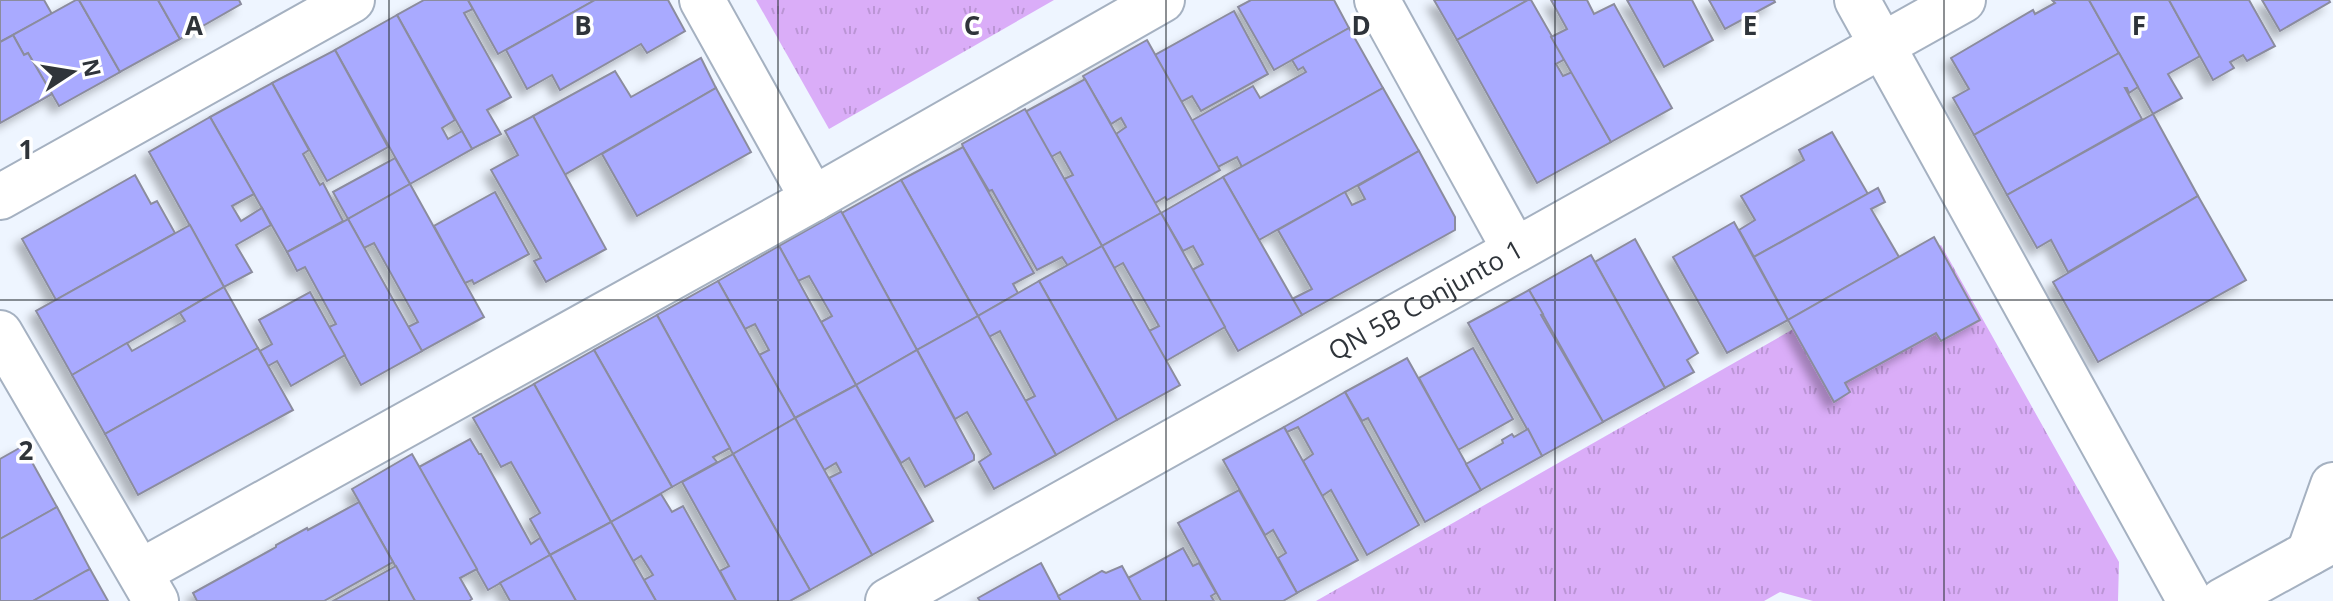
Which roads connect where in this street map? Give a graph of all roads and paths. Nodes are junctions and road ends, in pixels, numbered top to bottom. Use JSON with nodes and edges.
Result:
{"nodes":[{"id":1,"x":352,"y":0,"type":"edge"},
{"id":2,"x":702,"y":0,"type":"edge"},
{"id":3,"x":1162,"y":0,"type":"edge"},
{"id":4,"x":1377,"y":0,"type":"edge"},
{"id":5,"x":1857,"y":0,"type":"edge"},
{"id":6,"x":1963,"y":0,"type":"edge"},
{"id":7,"x":1882,"y":44,"type":"junction"},
{"id":8,"x":0,"y":197,"type":"edge"},
{"id":9,"x":813,"y":199,"type":"junction"},
{"id":10,"x":1515,"y":250,"type":"junction"},
{"id":11,"x":0,"y":333,"type":"edge"},
{"id":12,"x":2333,"y":485,"type":"edge"},
{"id":13,"x":2321,"y":546,"type":"edge"},
{"id":14,"x":148,"y":586,"type":"edge"},
{"id":15,"x":888,"y":601,"type":"edge"},
{"id":16,"x":2190,"y":601,"type":"edge"},
{"id":17,"x":2222,"y":601,"type":"edge"}],
"edges":[{"from":1,"to":8,"type":"street"},
{"from":2,"to":9,"type":"street"},
{"from":3,"to":9,"type":"street"},
{"from":4,"to":10,"type":"street"},
{"from":5,"to":7,"type":"street"},
{"from":6,"to":7,"type":"street","name":"QN 5B Conjunto 1"},
{"from":7,"to":10,"type":"street","name":"QN 5B Conjunto 1"},
{"from":7,"to":16,"type":"street"},
{"from":9,"to":14,"type":"street"},
{"from":10,"to":15,"type":"street","name":"QN 5B Conjunto 1"},
{"from":11,"to":14,"type":"street"},
{"from":12,"to":13,"type":"street"},
{"from":13,"to":17,"type":"street"}]}
